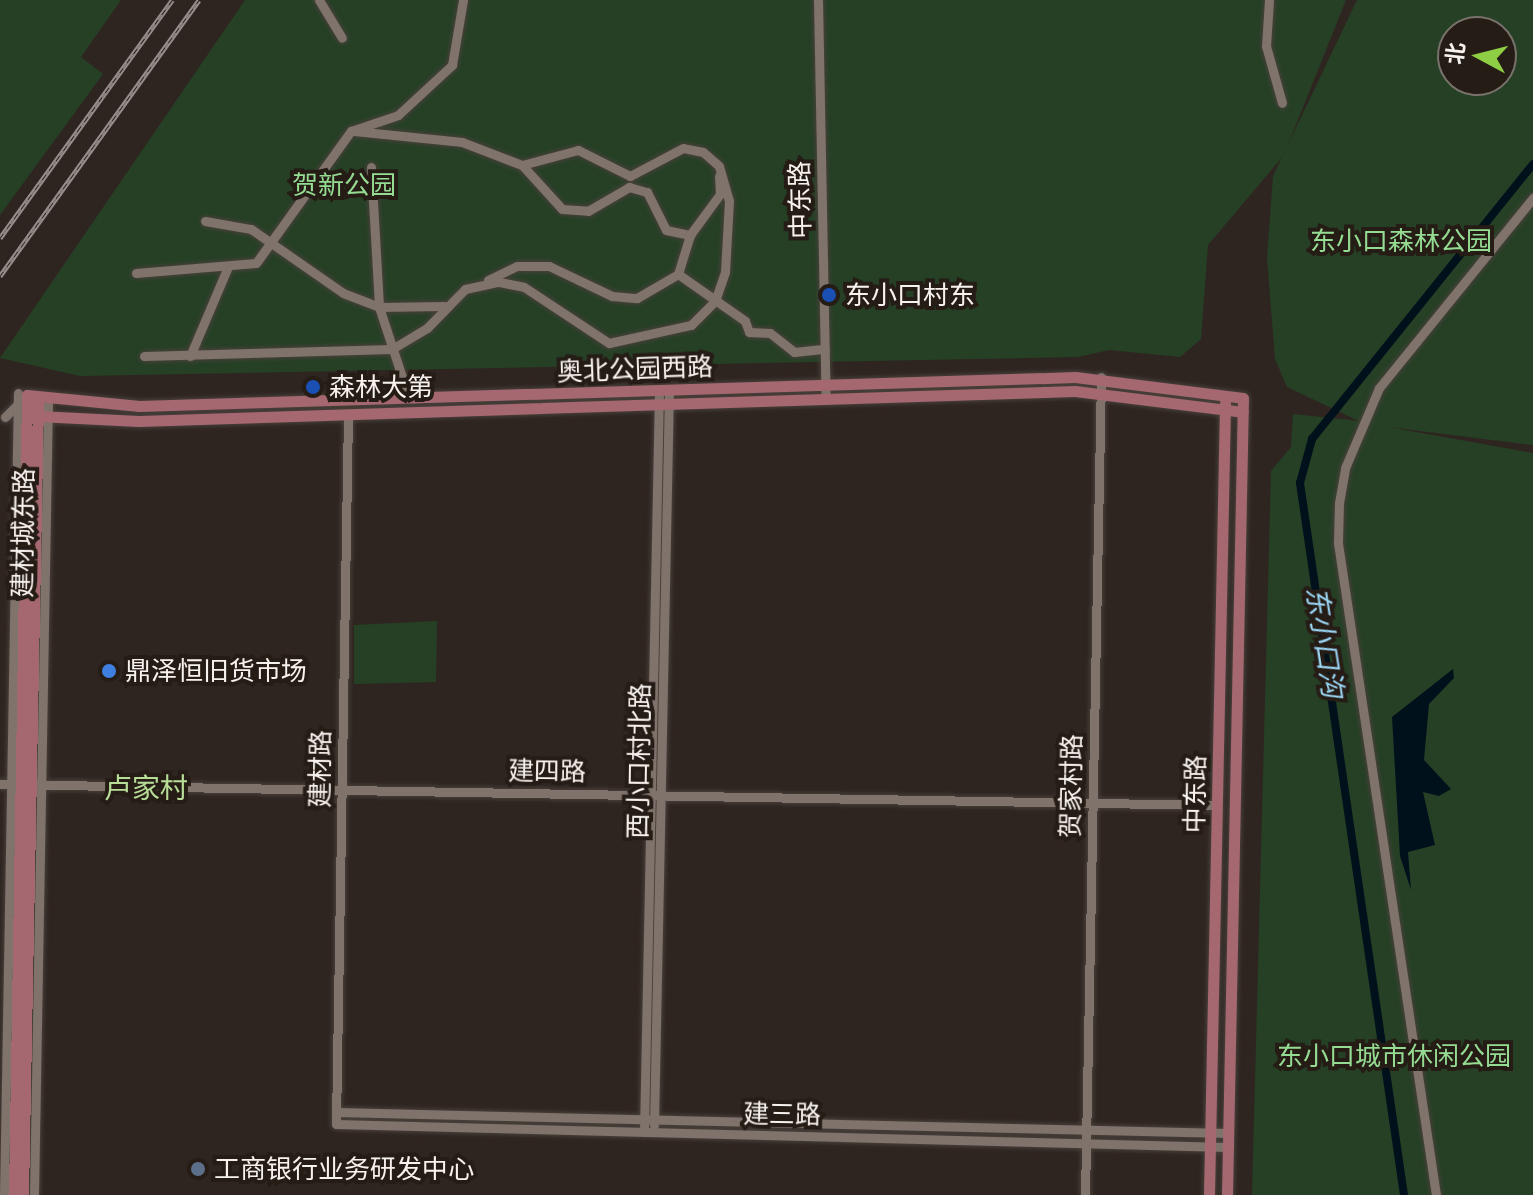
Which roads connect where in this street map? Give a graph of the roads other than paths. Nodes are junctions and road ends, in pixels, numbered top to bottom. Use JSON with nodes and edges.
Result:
{"nodes":[{"id":1,"x":319,"y":0,"type":"edge"},
{"id":2,"x":463,"y":0,"type":"edge"},
{"id":3,"x":818,"y":0,"type":"edge"},
{"id":4,"x":1269,"y":0,"type":"edge"},
{"id":5,"x":342,"y":38,"type":"dead end"},
{"id":6,"x":1282,"y":103,"type":"dead end"},
{"id":7,"x":351,"y":131,"type":"junction"},
{"id":8,"x":522,"y":165,"type":"junction"},
{"id":9,"x":719,"y":166,"type":"junction"},
{"id":10,"x":371,"y":167,"type":"dead end"},
{"id":11,"x":1533,"y":198,"type":"edge"},
{"id":12,"x":205,"y":221,"type":"dead end"},
{"id":13,"x":690,"y":235,"type":"junction"},
{"id":14,"x":274,"y":243,"type":"junction"},
{"id":15,"x":227,"y":269,"type":"junction"},
{"id":16,"x":136,"y":273,"type":"dead end"},
{"id":17,"x":678,"y":274,"type":"junction"},
{"id":18,"x":465,"y":289,"type":"junction"},
{"id":19,"x":715,"y":301,"type":"junction"},
{"id":20,"x":444,"y":306,"type":"junction"},
{"id":21,"x":379,"y":307,"type":"junction"},
{"id":22,"x":392,"y":349,"type":"junction"},
{"id":23,"x":825,"y":349,"type":"junction"},
{"id":24,"x":144,"y":356,"type":"dead end"},
{"id":25,"x":190,"y":356,"type":"junction"},
{"id":26,"x":1101,"y":377,"type":"junction"},
{"id":27,"x":825,"y":385,"type":"junction"},
{"id":28,"x":664,"y":390,"type":"junction"},
{"id":29,"x":1101,"y":391,"type":"junction"},
{"id":30,"x":1225,"y":395,"type":"junction"},
{"id":31,"x":33,"y":396,"type":"junction"},
{"id":32,"x":409,"y":398,"type":"junction"},
{"id":33,"x":1243,"y":398,"type":"joint"},
{"id":34,"x":826,"y":399,"type":"junction"},
{"id":35,"x":663,"y":404,"type":"junction"},
{"id":36,"x":1225,"y":409,"type":"junction"},
{"id":37,"x":1243,"y":412,"type":"junction"},
{"id":38,"x":29,"y":414,"type":"junction"},
{"id":39,"x":348,"y":414,"type":"junction"},
{"id":40,"x":2,"y":417,"type":"edge"},
{"id":41,"x":21,"y":784,"type":"edge"},
{"id":42,"x":342,"y":790,"type":"junction"},
{"id":43,"x":656,"y":795,"type":"junction"},
{"id":44,"x":1093,"y":803,"type":"junction"},
{"id":45,"x":1217,"y":805,"type":"junction"},
{"id":46,"x":11,"y":1110,"type":"edge"},
{"id":47,"x":336,"y":1112,"type":"junction"},
{"id":48,"x":649,"y":1119,"type":"junction"},
{"id":49,"x":336,"y":1124,"type":"joint"},
{"id":50,"x":1086,"y":1130,"type":"junction"},
{"id":51,"x":649,"y":1132,"type":"junction"},
{"id":52,"x":1210,"y":1133,"type":"junction"},
{"id":53,"x":1228,"y":1133,"type":"junction"},
{"id":54,"x":1086,"y":1143,"type":"junction"},
{"id":55,"x":1210,"y":1146,"type":"junction"},
{"id":56,"x":1228,"y":1147,"type":"junction"},
{"id":57,"x":4,"y":1195,"type":"edge"},
{"id":58,"x":14,"y":1195,"type":"edge"},
{"id":59,"x":23,"y":1195,"type":"edge"},
{"id":60,"x":34,"y":1195,"type":"edge"},
{"id":61,"x":1085,"y":1195,"type":"edge"},
{"id":62,"x":1209,"y":1195,"type":"edge"},
{"id":63,"x":1227,"y":1195,"type":"edge"},
{"id":64,"x":1436,"y":1195,"type":"edge"}],
"edges":[{"from":1,"to":5,"type":"street"},
{"from":2,"to":7,"type":"street"},
{"from":3,"to":23,"type":"street","name":"中东路"},
{"from":4,"to":6,"type":"street"},
{"from":7,"to":8,"type":"street"},
{"from":7,"to":14,"type":"street"},
{"from":8,"to":9,"type":"street"},
{"from":8,"to":13,"type":"street"},
{"from":9,"to":13,"type":"street"},
{"from":9,"to":19,"type":"street"},
{"from":10,"to":21,"type":"street"},
{"from":11,"to":64,"type":"street"},
{"from":12,"to":14,"type":"street"},
{"from":13,"to":17,"type":"street"},
{"from":14,"to":15,"type":"street"},
{"from":14,"to":21,"type":"street"},
{"from":15,"to":16,"type":"street"},
{"from":15,"to":25,"type":"street"},
{"from":17,"to":18,"type":"street"},
{"from":17,"to":19,"type":"street"},
{"from":18,"to":19,"type":"street"},
{"from":18,"to":20,"type":"street"},
{"from":19,"to":23,"type":"street"},
{"from":20,"to":21,"type":"street"},
{"from":20,"to":22,"type":"street"},
{"from":21,"to":22,"type":"street"},
{"from":22,"to":25,"type":"street"},
{"from":22,"to":32,"type":"street"},
{"from":23,"to":27,"type":"street","name":"中东路"},
{"from":24,"to":25,"type":"street"},
{"from":26,"to":27,"type":"main road","name":"奥北公园西路"},
{"from":26,"to":29,"type":"street","name":"贺家村路"},
{"from":26,"to":30,"type":"main road","name":"奥北公园西路"},
{"from":27,"to":28,"type":"main road","name":"奥北公园西路"},
{"from":27,"to":34,"type":"street","name":"中东路"},
{"from":28,"to":32,"type":"main road","name":"奥北公园西路"},
{"from":28,"to":35,"type":"street","name":"西小口村北路"},
{"from":29,"to":34,"type":"main road","name":"奥北公园西路"},
{"from":29,"to":36,"type":"main road","name":"奥北公园西路"},
{"from":29,"to":44,"type":"street","name":"贺家村路"},
{"from":30,"to":33,"type":"main road","name":"奥北公园西路"},
{"from":30,"to":36,"type":"main road","name":"中东路"},
{"from":31,"to":32,"type":"main road","name":"奥北公园西路"},
{"from":31,"to":38,"type":"main road","name":"建材城东路"},
{"from":31,"to":38,"type":"street"},
{"from":33,"to":37,"type":"main road","name":"中东路"},
{"from":34,"to":35,"type":"main road","name":"奥北公园西路"},
{"from":35,"to":39,"type":"main road","name":"奥北公园西路"},
{"from":35,"to":43,"type":"street","name":"西小口村北路"},
{"from":36,"to":37,"type":"main road","name":"奥北公园西路"},
{"from":36,"to":45,"type":"main road","name":"中东路"},
{"from":37,"to":53,"type":"main road","name":"中东路"},
{"from":38,"to":39,"type":"main road","name":"奥北公园西路"},
{"from":38,"to":40,"type":"street"},
{"from":38,"to":41,"type":"main road","name":"建材城东路"},
{"from":38,"to":41,"type":"street","name":"建材城东路"},
{"from":39,"to":42,"type":"street","name":"建材路"},
{"from":41,"to":42,"type":"street","name":"建四路"},
{"from":41,"to":46,"type":"main road","name":"建材城东路"},
{"from":41,"to":46,"type":"street","name":"建材城东路"},
{"from":41,"to":60,"type":"street","name":"建材城东路"},
{"from":42,"to":43,"type":"street","name":"建四路"},
{"from":42,"to":47,"type":"street","name":"建材路"},
{"from":43,"to":44,"type":"street","name":"建四路"},
{"from":43,"to":48,"type":"street","name":"西小口村北路"},
{"from":44,"to":45,"type":"street","name":"建四路"},
{"from":44,"to":50,"type":"street","name":"贺家村路"},
{"from":45,"to":52,"type":"main road","name":"中东路"},
{"from":46,"to":57,"type":"street","name":"建材城东路"},
{"from":46,"to":58,"type":"main road","name":"建材城东路"},
{"from":46,"to":59,"type":"main road","name":"建材城东路"},
{"from":47,"to":48,"type":"street","name":"建三路"},
{"from":47,"to":49,"type":"street","name":"建材路"},
{"from":48,"to":50,"type":"street","name":"建三路"},
{"from":48,"to":51,"type":"street","name":"西小口村北路"},
{"from":49,"to":51,"type":"street","name":"建三路"},
{"from":50,"to":52,"type":"street","name":"建三路"},
{"from":50,"to":54,"type":"street","name":"贺家村路"},
{"from":51,"to":54,"type":"street","name":"建三路"},
{"from":52,"to":53,"type":"street","name":"建三路"},
{"from":52,"to":55,"type":"main road","name":"中东路"},
{"from":53,"to":56,"type":"main road","name":"中东路"},
{"from":54,"to":55,"type":"street","name":"建三路"},
{"from":54,"to":61,"type":"street","name":"贺家村路"},
{"from":55,"to":56,"type":"street","name":"建三路"},
{"from":55,"to":62,"type":"main road","name":"中东路"},
{"from":56,"to":63,"type":"main road","name":"中东路"}]}
